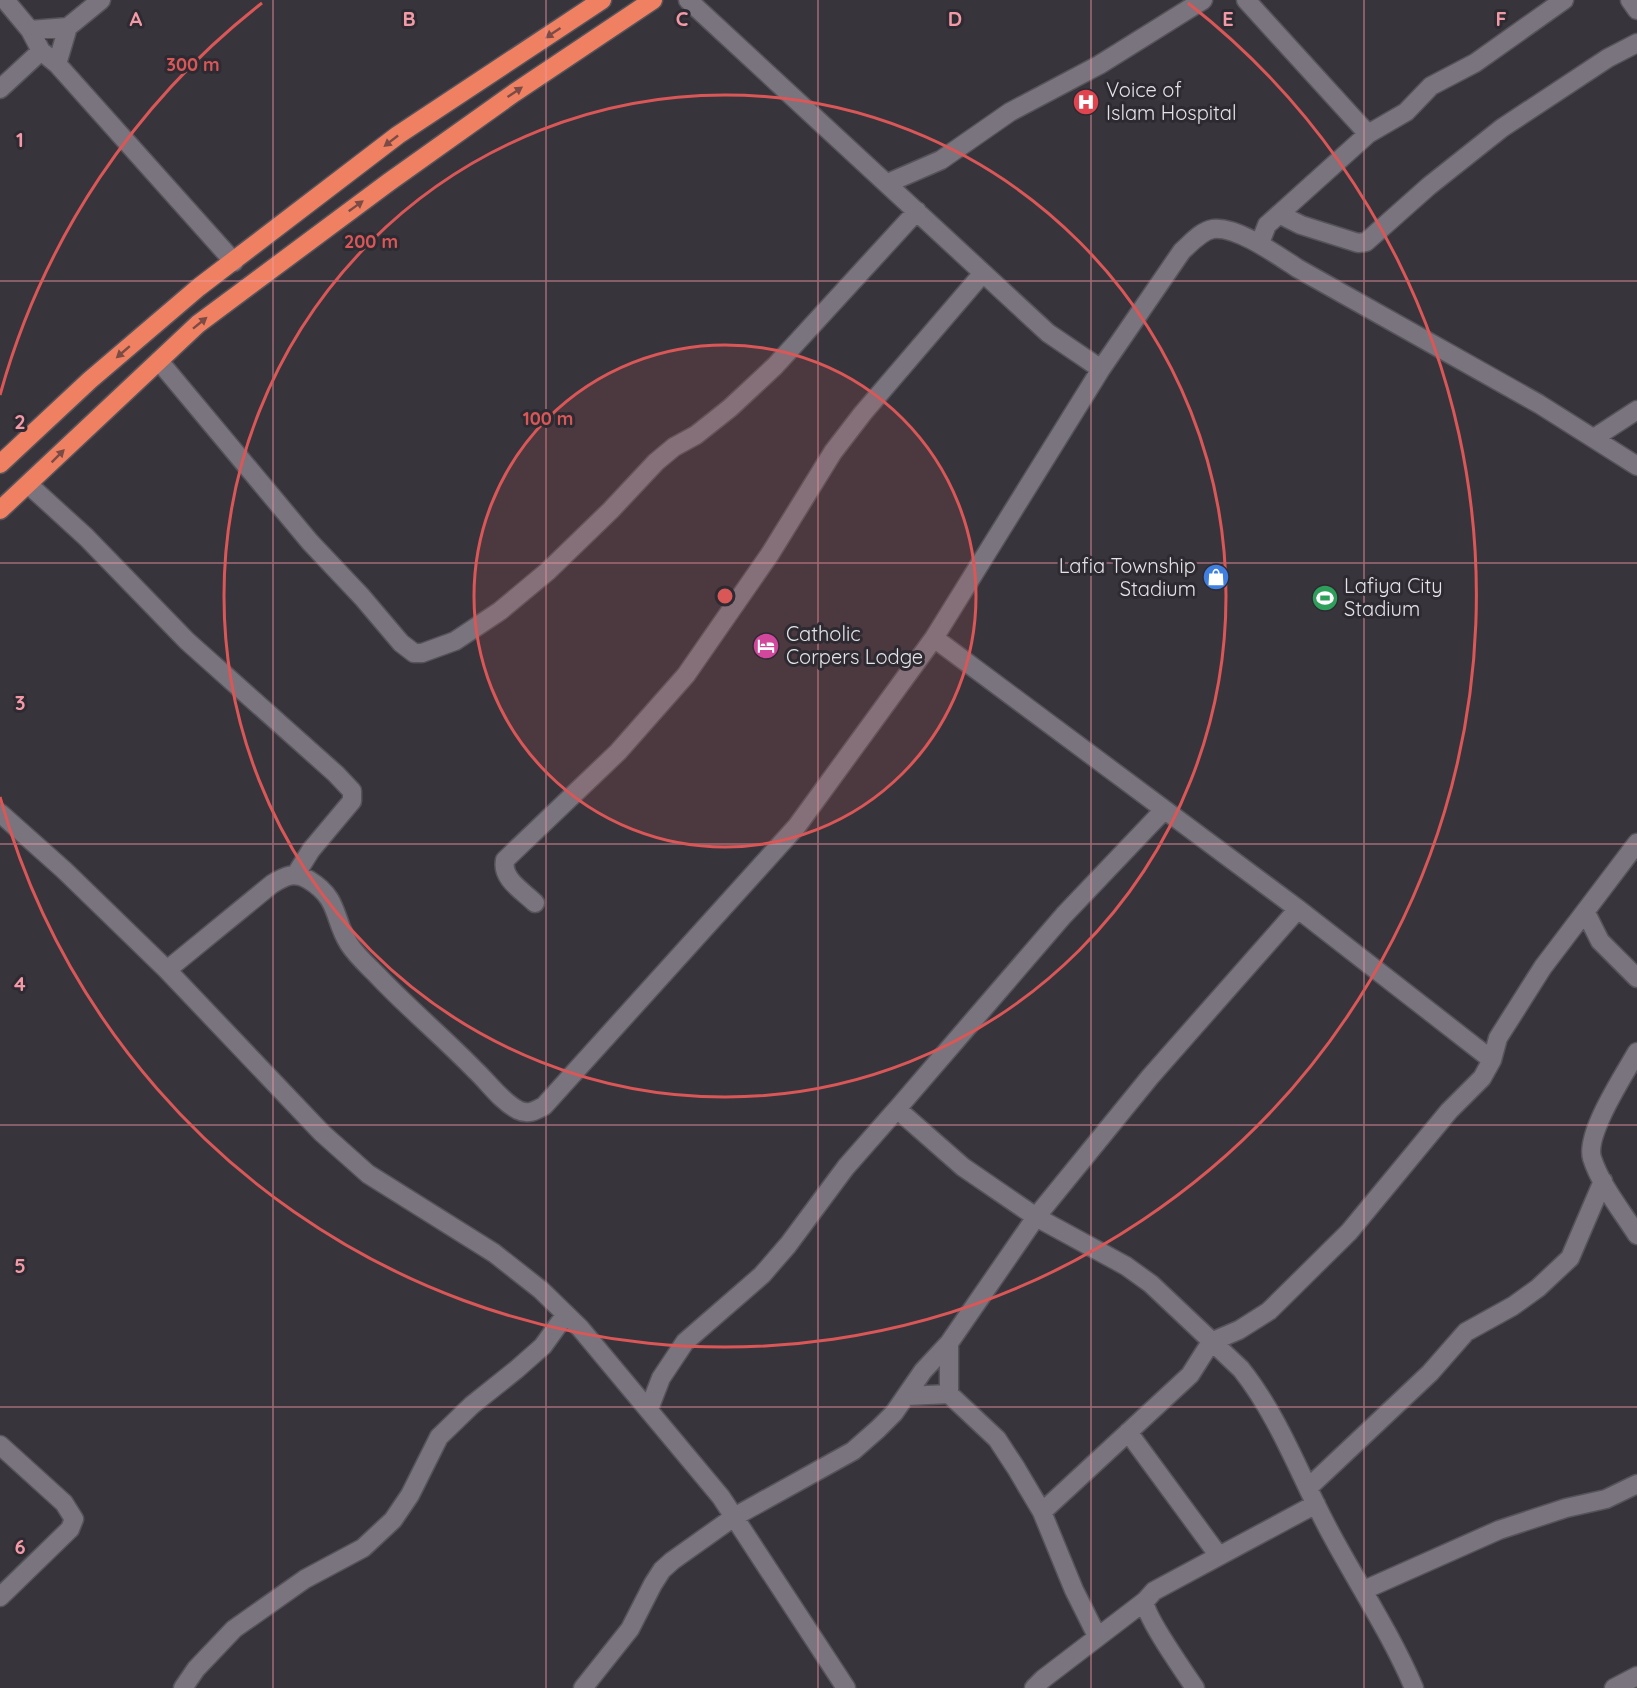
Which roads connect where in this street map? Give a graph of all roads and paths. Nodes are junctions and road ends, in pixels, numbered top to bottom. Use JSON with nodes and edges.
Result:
{"nodes":[{"id":1,"x":4,"y":0,"type":"edge"},
{"id":2,"x":101,"y":0,"type":"edge"},
{"id":3,"x":602,"y":0,"type":"edge"},
{"id":4,"x":653,"y":0,"type":"edge"},
{"id":5,"x":688,"y":0,"type":"edge"},
{"id":6,"x":1203,"y":0,"type":"edge"},
{"id":7,"x":1246,"y":0,"type":"edge"},
{"id":8,"x":1564,"y":0,"type":"edge"},
{"id":9,"x":1630,"y":0,"type":"edge"},
{"id":10,"x":1637,"y":10,"type":"edge"},
{"id":11,"x":68,"y":27,"type":"junction"},
{"id":12,"x":30,"y":30,"type":"junction"},
{"id":13,"x":1637,"y":43,"type":"edge"},
{"id":14,"x":41,"y":51,"type":"junction"},
{"id":15,"x":57,"y":64,"type":"junction"},
{"id":16,"x":0,"y":89,"type":"edge"},
{"id":17,"x":1368,"y":134,"type":"junction"},
{"id":18,"x":888,"y":183,"type":"junction"},
{"id":19,"x":917,"y":211,"type":"junction"},
{"id":20,"x":1279,"y":214,"type":"junction"},
{"id":21,"x":1260,"y":243,"type":"junction"},
{"id":22,"x":234,"y":262,"type":"junction"},
{"id":23,"x":983,"y":273,"type":"junction"},
{"id":24,"x":159,"y":361,"type":"junction"},
{"id":25,"x":1101,"y":369,"type":"junction"},
{"id":26,"x":1637,"y":410,"type":"edge"},
{"id":27,"x":1594,"y":438,"type":"junction"},
{"id":28,"x":0,"y":464,"type":"edge"},
{"id":29,"x":1637,"y":466,"type":"edge"},
{"id":30,"x":29,"y":484,"type":"junction"},
{"id":31,"x":0,"y":510,"type":"edge"},
{"id":32,"x":934,"y":638,"type":"junction"},
{"id":33,"x":1164,"y":810,"type":"junction"},
{"id":34,"x":0,"y":813,"type":"edge"},
{"id":35,"x":1637,"y":843,"type":"edge"},
{"id":36,"x":296,"y":874,"type":"junction"},
{"id":37,"x":535,"y":903,"type":"dead end"},
{"id":38,"x":1298,"y":909,"type":"junction"},
{"id":39,"x":1586,"y":913,"type":"junction"},
{"id":40,"x":1566,"y":938,"type":"junction"},
{"id":41,"x":1600,"y":941,"type":"junction"},
{"id":42,"x":167,"y":970,"type":"junction"},
{"id":43,"x":1637,"y":978,"type":"edge"},
{"id":44,"x":1637,"y":1052,"type":"edge"},
{"id":45,"x":1492,"y":1060,"type":"junction"},
{"id":46,"x":897,"y":1109,"type":"junction"},
{"id":47,"x":1603,"y":1181,"type":"junction"},
{"id":48,"x":1036,"y":1217,"type":"junction"},
{"id":49,"x":1637,"y":1235,"type":"edge"},
{"id":50,"x":566,"y":1314,"type":"junction"},
{"id":51,"x":1211,"y":1342,"type":"junction"},
{"id":52,"x":949,"y":1343,"type":"junction"},
{"id":53,"x":949,"y":1394,"type":"junction"},
{"id":54,"x":906,"y":1396,"type":"junction"},
{"id":55,"x":649,"y":1409,"type":"junction"},
{"id":56,"x":1128,"y":1432,"type":"junction"},
{"id":57,"x":0,"y":1445,"type":"edge"},
{"id":58,"x":1637,"y":1484,"type":"edge"},
{"id":59,"x":1312,"y":1496,"type":"junction"},
{"id":60,"x":1042,"y":1512,"type":"junction"},
{"id":61,"x":734,"y":1517,"type":"junction"},
{"id":62,"x":1219,"y":1556,"type":"junction"},
{"id":63,"x":1364,"y":1590,"type":"junction"},
{"id":64,"x":0,"y":1597,"type":"edge"},
{"id":65,"x":1145,"y":1601,"type":"junction"},
{"id":66,"x":1097,"y":1636,"type":"junction"},
{"id":67,"x":1637,"y":1676,"type":"edge"},
{"id":68,"x":183,"y":1688,"type":"edge"},
{"id":69,"x":583,"y":1688,"type":"edge"},
{"id":70,"x":846,"y":1688,"type":"edge"},
{"id":71,"x":1034,"y":1688,"type":"edge"},
{"id":72,"x":1194,"y":1688,"type":"edge"},
{"id":73,"x":1414,"y":1688,"type":"edge"},
{"id":74,"x":1614,"y":1688,"type":"edge"}],
"edges":[{"from":1,"to":12,"type":"street"},
{"from":2,"to":11,"type":"street"},
{"from":3,"to":22,"type":"highway","one_way":true},
{"from":24,"to":4,"type":"highway","one_way":true},
{"from":5,"to":18,"type":"street"},
{"from":6,"to":18,"type":"street"},
{"from":7,"to":17,"type":"street"},
{"from":8,"to":17,"type":"street"},
{"from":9,"to":10,"type":"street"},
{"from":11,"to":12,"type":"street"},
{"from":11,"to":15,"type":"street"},
{"from":12,"to":14,"type":"street"},
{"from":13,"to":20,"type":"street"},
{"from":14,"to":15,"type":"street"},
{"from":14,"to":16,"type":"street"},
{"from":15,"to":22,"type":"street"},
{"from":17,"to":20,"type":"street"},
{"from":18,"to":19,"type":"street"},
{"from":19,"to":23,"type":"street"},
{"from":19,"to":24,"type":"street"},
{"from":20,"to":21,"type":"street"},
{"from":21,"to":25,"type":"street"},
{"from":21,"to":27,"type":"street"},
{"from":22,"to":28,"type":"highway","one_way":true},
{"from":23,"to":25,"type":"street"},
{"from":23,"to":37,"type":"street"},
{"from":30,"to":24,"type":"highway","one_way":true},
{"from":25,"to":32,"type":"street"},
{"from":26,"to":27,"type":"street"},
{"from":27,"to":29,"type":"street"},
{"from":30,"to":31,"type":"highway"},
{"from":30,"to":36,"type":"street"},
{"from":32,"to":33,"type":"street"},
{"from":32,"to":36,"type":"street"},
{"from":33,"to":38,"type":"street"},
{"from":33,"to":46,"type":"street"},
{"from":34,"to":42,"type":"street"},
{"from":35,"to":39,"type":"street"},
{"from":36,"to":42,"type":"street"},
{"from":38,"to":45,"type":"street"},
{"from":38,"to":48,"type":"street"},
{"from":39,"to":40,"type":"street"},
{"from":39,"to":41,"type":"street"},
{"from":40,"to":41,"type":"street"},
{"from":40,"to":45,"type":"street"},
{"from":41,"to":43,"type":"street"},
{"from":42,"to":50,"type":"street"},
{"from":44,"to":47,"type":"street"},
{"from":45,"to":51,"type":"street"},
{"from":46,"to":48,"type":"street"},
{"from":46,"to":55,"type":"street"},
{"from":47,"to":49,"type":"street"},
{"from":47,"to":59,"type":"street"},
{"from":48,"to":51,"type":"street"},
{"from":48,"to":52,"type":"street"},
{"from":50,"to":55,"type":"street"},
{"from":50,"to":68,"type":"street"},
{"from":51,"to":56,"type":"street"},
{"from":51,"to":59,"type":"street"},
{"from":52,"to":53,"type":"street"},
{"from":52,"to":54,"type":"street"},
{"from":53,"to":54,"type":"street"},
{"from":53,"to":60,"type":"street"},
{"from":54,"to":61,"type":"street"},
{"from":55,"to":61,"type":"street"},
{"from":56,"to":60,"type":"street"},
{"from":56,"to":62,"type":"street"},
{"from":57,"to":64,"type":"street"},
{"from":58,"to":63,"type":"street"},
{"from":59,"to":62,"type":"street"},
{"from":59,"to":63,"type":"street"},
{"from":60,"to":66,"type":"street"},
{"from":61,"to":69,"type":"street"},
{"from":61,"to":70,"type":"street"},
{"from":62,"to":65,"type":"street"},
{"from":63,"to":73,"type":"street"},
{"from":65,"to":66,"type":"street"},
{"from":65,"to":72,"type":"street"},
{"from":66,"to":71,"type":"street"},
{"from":67,"to":74,"type":"street"}]}
